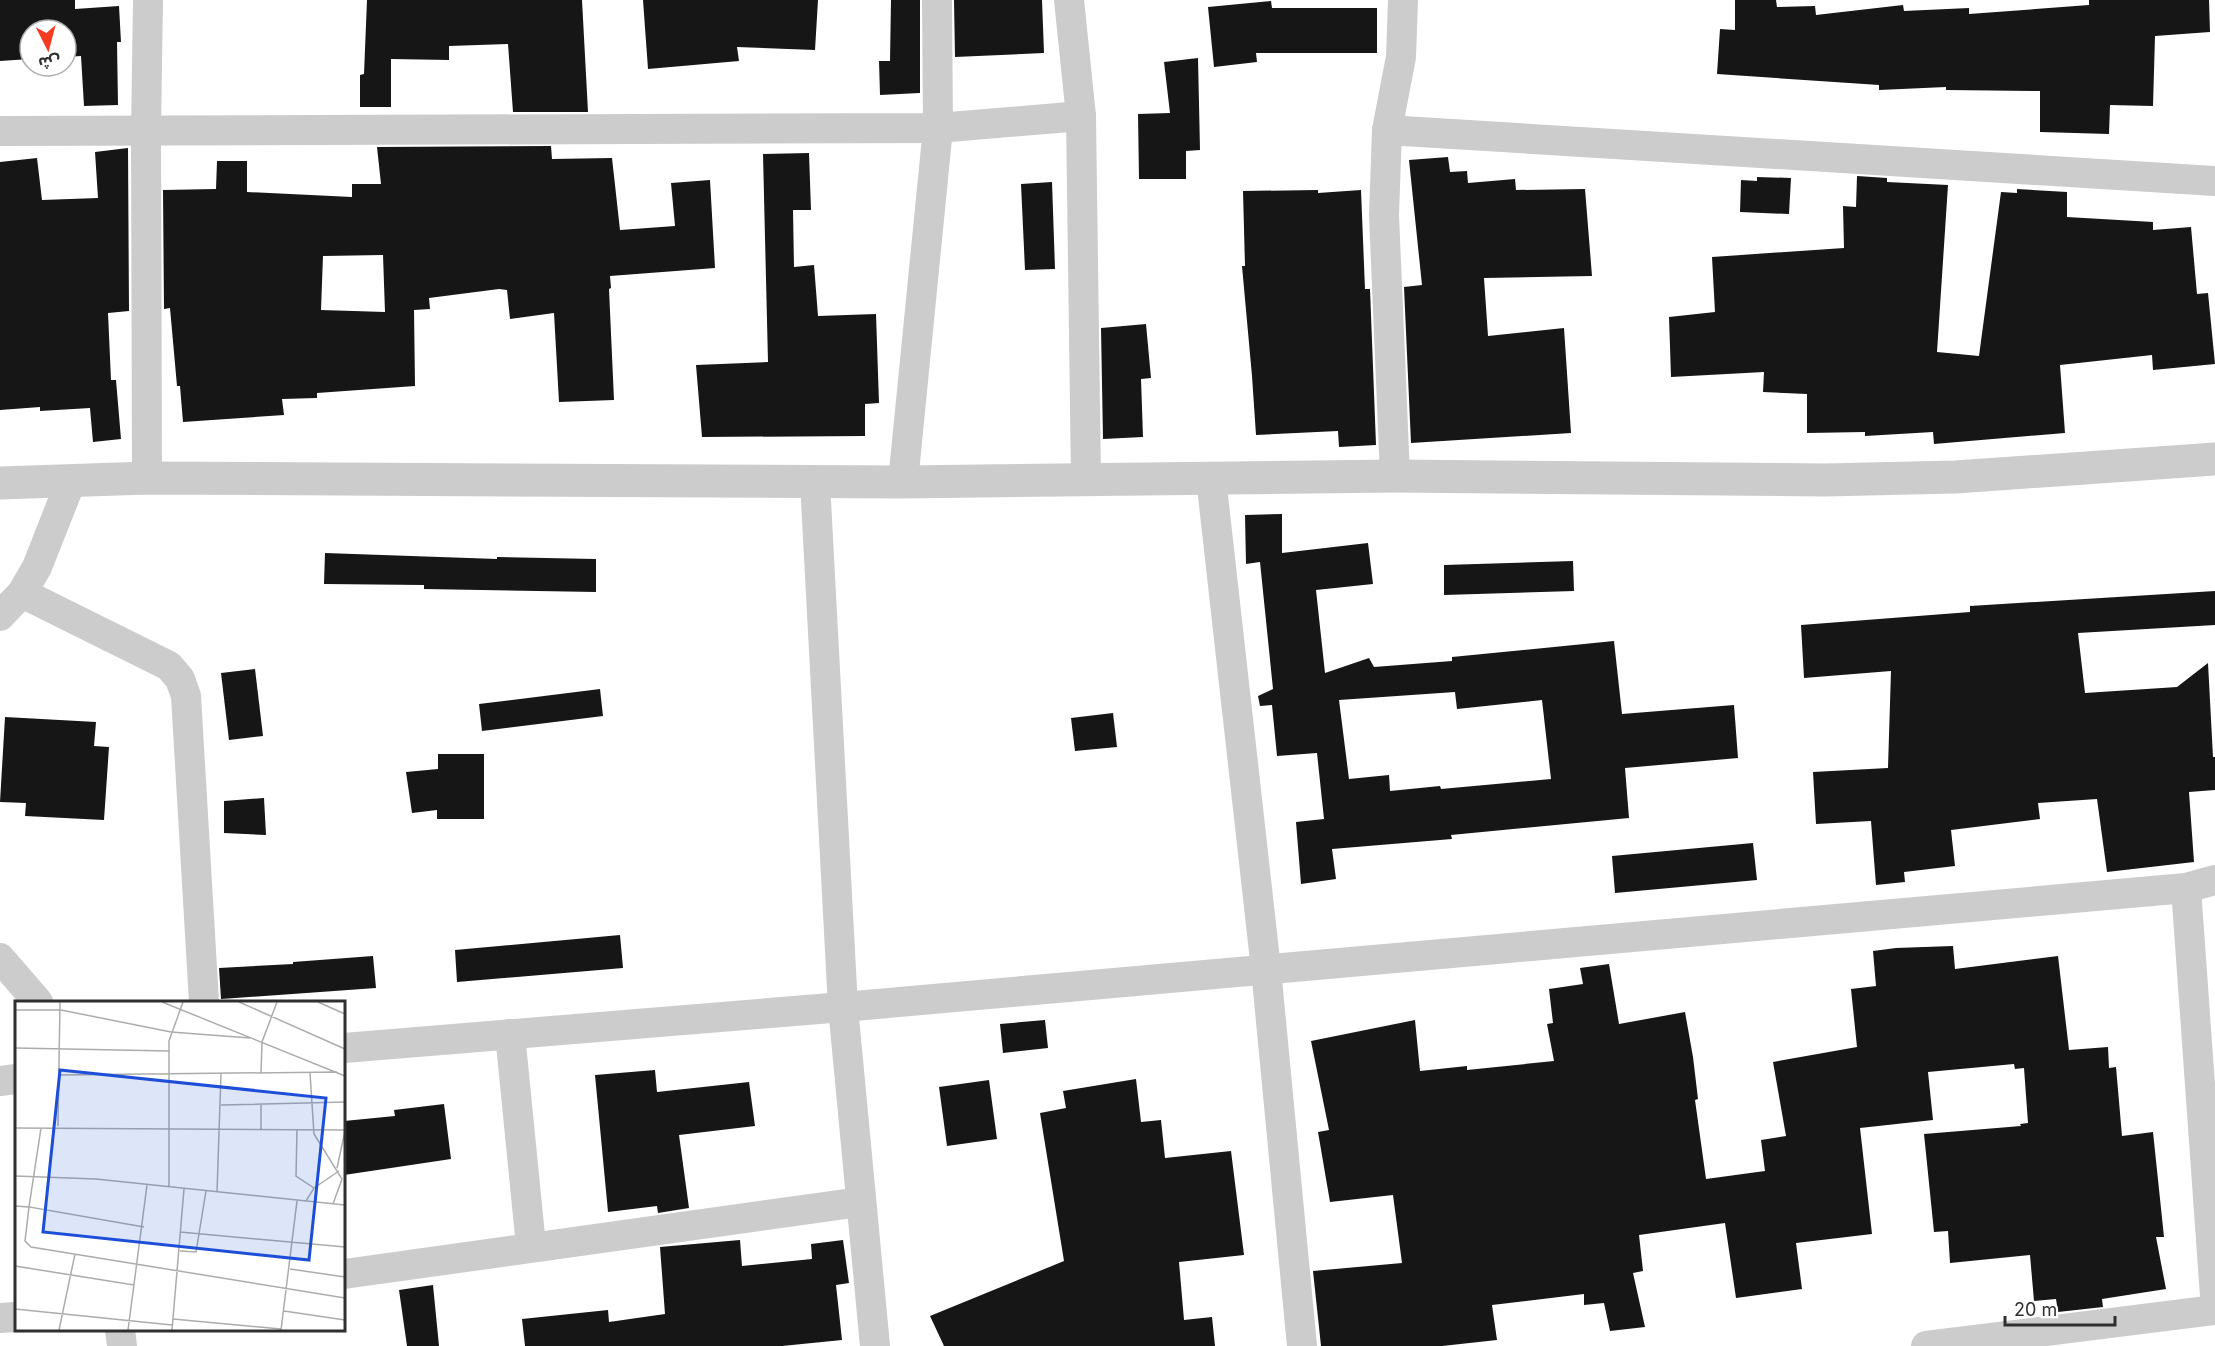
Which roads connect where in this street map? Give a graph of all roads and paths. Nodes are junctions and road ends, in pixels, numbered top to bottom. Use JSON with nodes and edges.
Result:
{"nodes":[{"id":1,"x":148,"y":0,"type":"edge"},
{"id":2,"x":937,"y":0,"type":"edge"},
{"id":3,"x":1070,"y":0,"type":"edge"},
{"id":4,"x":1403,"y":0,"type":"edge"},
{"id":5,"x":1081,"y":116,"type":"junction"},
{"id":6,"x":938,"y":128,"type":"junction"},
{"id":7,"x":146,"y":129,"type":"junction"},
{"id":8,"x":1387,"y":130,"type":"junction"},
{"id":9,"x":0,"y":131,"type":"edge"},
{"id":10,"x":2215,"y":181,"type":"edge"},
{"id":11,"x":2215,"y":459,"type":"edge"},
{"id":12,"x":1395,"y":476,"type":"junction"},
{"id":13,"x":147,"y":478,"type":"junction"},
{"id":14,"x":1211,"y":478,"type":"junction"},
{"id":15,"x":1086,"y":480,"type":"junction"},
{"id":16,"x":71,"y":482,"type":"junction"},
{"id":17,"x":815,"y":482,"type":"junction"},
{"id":18,"x":903,"y":482,"type":"junction"},
{"id":19,"x":0,"y":483,"type":"edge"},
{"id":20,"x":22,"y":593,"type":"junction"},
{"id":21,"x":0,"y":616,"type":"edge"},
{"id":22,"x":2215,"y":880,"type":"edge"},
{"id":23,"x":2186,"y":888,"type":"junction"},
{"id":24,"x":0,"y":958,"type":"edge"},
{"id":25,"x":1266,"y":969,"type":"junction"},
{"id":26,"x":37,"y":1001,"type":"edge"},
{"id":27,"x":204,"y":1001,"type":"edge"},
{"id":28,"x":843,"y":1007,"type":"junction"},
{"id":29,"x":510,"y":1034,"type":"junction"},
{"id":30,"x":345,"y":1048,"type":"edge"},
{"id":31,"x":15,"y":1079,"type":"edge"},
{"id":32,"x":0,"y":1081,"type":"edge"},
{"id":33,"x":860,"y":1202,"type":"junction"},
{"id":34,"x":531,"y":1246,"type":"junction"},
{"id":35,"x":345,"y":1274,"type":"edge"},
{"id":36,"x":2215,"y":1296,"type":"edge"},
{"id":37,"x":2215,"y":1310,"type":"edge"},
{"id":38,"x":15,"y":1317,"type":"edge"},
{"id":39,"x":0,"y":1318,"type":"edge"},
{"id":40,"x":120,"y":1331,"type":"edge"},
{"id":41,"x":122,"y":1346,"type":"edge"},
{"id":42,"x":875,"y":1346,"type":"edge"},
{"id":43,"x":1302,"y":1346,"type":"edge"},
{"id":44,"x":1926,"y":1346,"type":"edge"}],
"edges":[{"from":1,"to":7,"type":"street"},
{"from":2,"to":6,"type":"street"},
{"from":3,"to":5,"type":"street"},
{"from":4,"to":8,"type":"street"},
{"from":5,"to":6,"type":"street"},
{"from":5,"to":15,"type":"street"},
{"from":6,"to":7,"type":"street"},
{"from":6,"to":18,"type":"street"},
{"from":7,"to":9,"type":"street"},
{"from":7,"to":13,"type":"street"},
{"from":8,"to":10,"type":"street"},
{"from":8,"to":12,"type":"street"},
{"from":11,"to":12,"type":"street"},
{"from":12,"to":14,"type":"street"},
{"from":13,"to":16,"type":"street"},
{"from":13,"to":17,"type":"street"},
{"from":14,"to":15,"type":"street"},
{"from":14,"to":25,"type":"street"},
{"from":15,"to":18,"type":"street"},
{"from":16,"to":19,"type":"street"},
{"from":16,"to":20,"type":"street"},
{"from":17,"to":18,"type":"street"},
{"from":17,"to":28,"type":"street"},
{"from":20,"to":21,"type":"street"},
{"from":20,"to":27,"type":"street"},
{"from":22,"to":23,"type":"street"},
{"from":23,"to":25,"type":"street"},
{"from":23,"to":36,"type":"street"},
{"from":24,"to":26,"type":"street"},
{"from":25,"to":28,"type":"street"},
{"from":25,"to":43,"type":"street"},
{"from":28,"to":29,"type":"street"},
{"from":28,"to":33,"type":"street"},
{"from":29,"to":30,"type":"street"},
{"from":29,"to":34,"type":"street"},
{"from":31,"to":32,"type":"street"},
{"from":33,"to":34,"type":"street"},
{"from":33,"to":42,"type":"street"},
{"from":34,"to":35,"type":"street"},
{"from":37,"to":44,"type":"street"},
{"from":38,"to":39,"type":"street"},
{"from":40,"to":41,"type":"street"}]}
